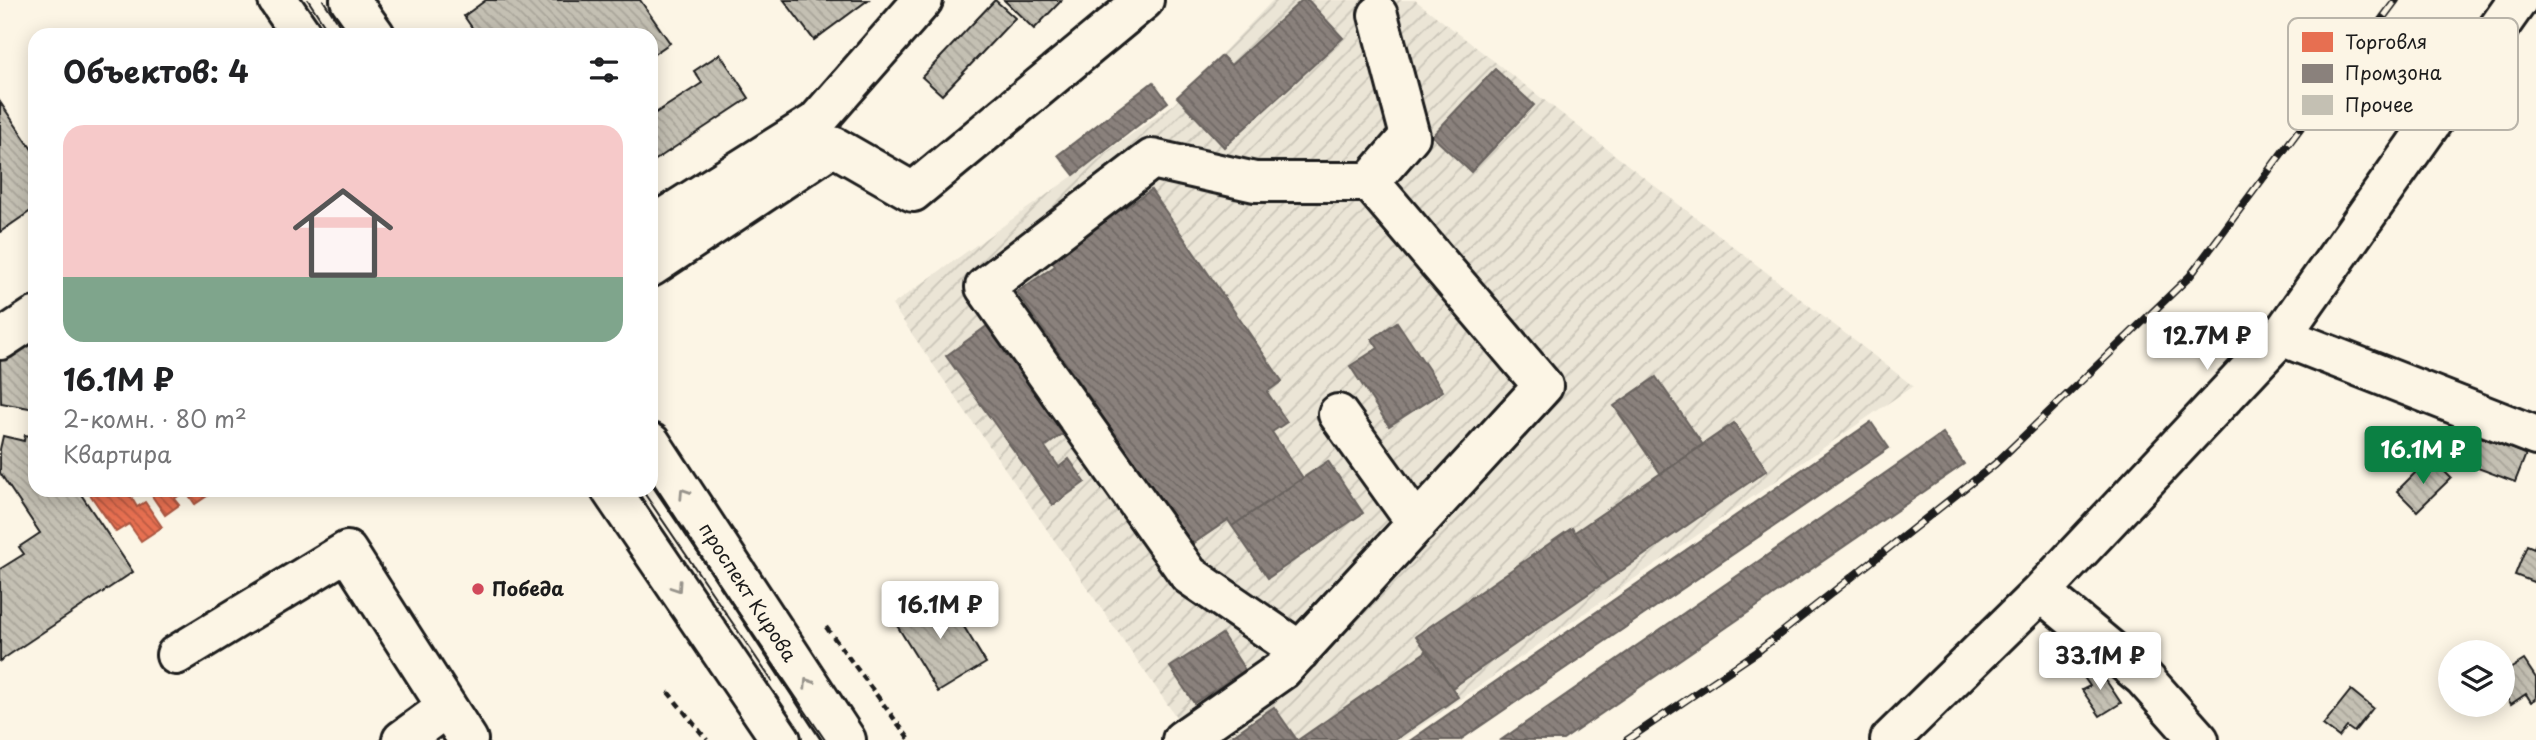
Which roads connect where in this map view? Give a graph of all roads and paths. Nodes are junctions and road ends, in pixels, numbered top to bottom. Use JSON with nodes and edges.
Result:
{"nodes":[{"id":1,"x":278,"y":0,"type":"edge"},
{"id":2,"x":351,"y":0,"type":"edge"},
{"id":3,"x":923,"y":0,"type":"edge"},
{"id":4,"x":1144,"y":0,"type":"edge"},
{"id":5,"x":2518,"y":0,"type":"edge"},
{"id":6,"x":1378,"y":15,"type":"dead end"},
{"id":7,"x":2505,"y":18,"type":"edge"},
{"id":8,"x":297,"y":28,"type":"edge"},
{"id":9,"x":370,"y":28,"type":"edge"},
{"id":10,"x":2426,"y":130,"type":"edge"},
{"id":11,"x":1370,"y":182,"type":"junction"},
{"id":12,"x":658,"y":222,"type":"edge"},
{"id":13,"x":658,"y":262,"type":"edge"},
{"id":14,"x":28,"y":322,"type":"edge"},
{"id":15,"x":2281,"y":336,"type":"junction"},
{"id":16,"x":0,"y":340,"type":"edge"},
{"id":17,"x":1338,"y":414,"type":"dead end"},
{"id":18,"x":2536,"y":436,"type":"edge"},
{"id":19,"x":658,"y":454,"type":"edge"},
{"id":20,"x":616,"y":497,"type":"edge"},
{"id":21,"x":1417,"y":524,"type":"junction"},
{"id":22,"x":2041,"y":592,"type":"junction"},
{"id":23,"x":826,"y":627,"type":"dead end"},
{"id":24,"x":1300,"y":651,"type":"junction"},
{"id":25,"x":176,"y":655,"type":"dead end"},
{"id":26,"x":668,"y":692,"type":"dead end"},
{"id":27,"x":447,"y":707,"type":"junction"},
{"id":28,"x":402,"y":740,"type":"edge"},
{"id":29,"x":468,"y":740,"type":"edge"},
{"id":30,"x":707,"y":740,"type":"edge"},
{"id":31,"x":780,"y":740,"type":"edge"},
{"id":32,"x":846,"y":740,"type":"edge"},
{"id":33,"x":910,"y":740,"type":"edge"},
{"id":34,"x":1182,"y":740,"type":"edge"},
{"id":35,"x":1890,"y":740,"type":"edge"},
{"id":36,"x":2199,"y":740,"type":"edge"}],
"edges":[{"from":1,"to":8,"type":"street"},
{"from":2,"to":9,"type":"street"},
{"from":3,"to":12,"type":"street"},
{"from":4,"to":13,"type":"street"},
{"from":5,"to":7,"type":"street"},
{"from":6,"to":11,"type":"street"},
{"from":10,"to":15,"type":"street"},
{"from":11,"to":21,"type":"street"},
{"from":11,"to":24,"type":"street"},
{"from":14,"to":16,"type":"street"},
{"from":15,"to":18,"type":"street"},
{"from":15,"to":22,"type":"street"},
{"from":17,"to":21,"type":"street"},
{"from":32,"to":19,"type":"street","name":"проспект Кирова","one_way":true},
{"from":20,"to":31,"type":"street","one_way":true},
{"from":21,"to":24,"type":"street"},
{"from":22,"to":35,"type":"street"},
{"from":22,"to":36,"type":"street"},
{"from":23,"to":33,"type":"path"},
{"from":24,"to":34,"type":"street"},
{"from":25,"to":27,"type":"street"},
{"from":26,"to":30,"type":"path"},
{"from":27,"to":28,"type":"street"},
{"from":27,"to":29,"type":"street"}]}
